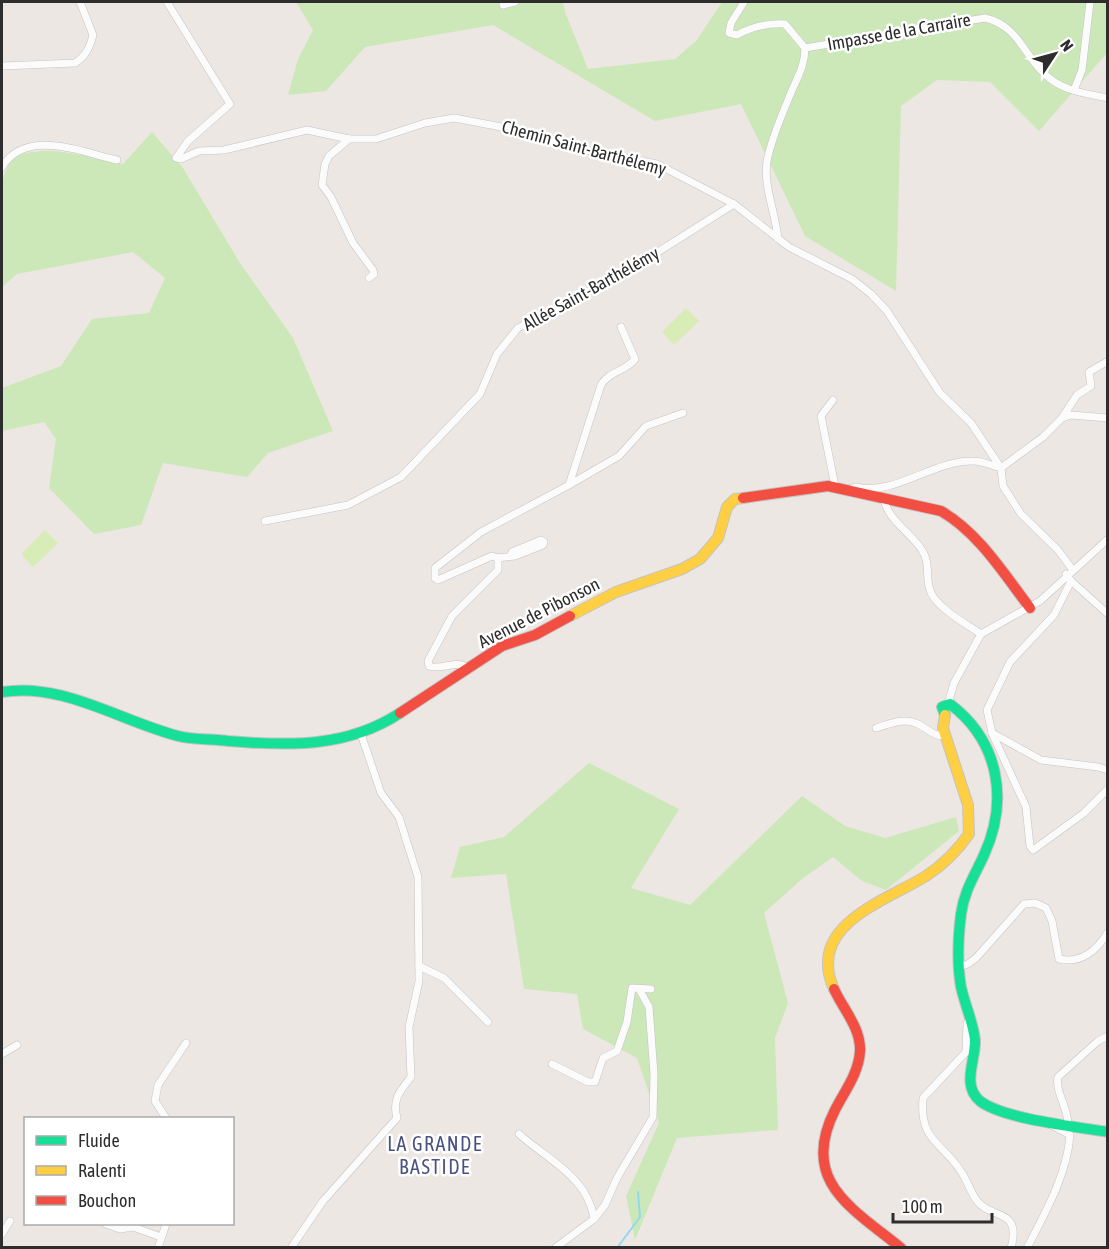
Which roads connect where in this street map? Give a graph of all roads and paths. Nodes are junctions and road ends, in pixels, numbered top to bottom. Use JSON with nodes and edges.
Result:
{"nodes":[{"id":1,"x":80,"y":2,"type":"edge"},
{"id":2,"x":167,"y":2,"type":"edge"},
{"id":3,"x":514,"y":2,"type":"edge"},
{"id":4,"x":744,"y":2,"type":"edge"},
{"id":5,"x":1090,"y":2,"type":"edge"},
{"id":6,"x":503,"y":5,"type":"dead end"},
{"id":7,"x":805,"y":48,"type":"junction"},
{"id":8,"x":2,"y":66,"type":"edge"},
{"id":9,"x":1074,"y":90,"type":"junction"},
{"id":10,"x":1107,"y":98,"type":"edge"},
{"id":11,"x":349,"y":140,"type":"junction"},
{"id":12,"x":117,"y":160,"type":"dead end"},
{"id":13,"x":2,"y":167,"type":"edge"},
{"id":14,"x":735,"y":204,"type":"junction"},
{"id":15,"x":777,"y":239,"type":"junction"},
{"id":16,"x":369,"y":278,"type":"dead end"},
{"id":17,"x":621,"y":327,"type":"dead end"},
{"id":18,"x":1107,"y":361,"type":"edge"},
{"id":19,"x":833,"y":400,"type":"dead end"},
{"id":20,"x":683,"y":413,"type":"dead end"},
{"id":21,"x":1062,"y":418,"type":"junction"},
{"id":22,"x":1107,"y":418,"type":"edge"},
{"id":23,"x":1001,"y":468,"type":"junction"},
{"id":24,"x":569,"y":485,"type":"junction"},
{"id":25,"x":836,"y":486,"type":"junction"},
{"id":26,"x":850,"y":490,"type":"junction"},
{"id":27,"x":884,"y":498,"type":"junction"},
{"id":28,"x":265,"y":521,"type":"dead end"},
{"id":29,"x":1107,"y":539,"type":"edge"},
{"id":30,"x":510,"y":555,"type":"dead end"},
{"id":31,"x":498,"y":558,"type":"junction"},
{"id":32,"x":1072,"y":569,"type":"junction"},
{"id":33,"x":1069,"y":578,"type":"junction"},
{"id":34,"x":1030,"y":608,"type":"junction"},
{"id":35,"x":1107,"y":614,"type":"edge"},
{"id":36,"x":981,"y":634,"type":"junction"},
{"id":37,"x":469,"y":669,"type":"junction"},
{"id":38,"x":2,"y":692,"type":"edge"},
{"id":39,"x":950,"y":710,"type":"junction"},
{"id":40,"x":876,"y":728,"type":"dead end"},
{"id":41,"x":992,"y":733,"type":"junction"},
{"id":42,"x":361,"y":734,"type":"junction"},
{"id":43,"x":944,"y":736,"type":"junction"},
{"id":44,"x":1107,"y":771,"type":"edge"},
{"id":45,"x":1107,"y":789,"type":"edge"},
{"id":46,"x":1107,"y":932,"type":"edge"},
{"id":47,"x":419,"y":966,"type":"junction"},
{"id":48,"x":959,"y":967,"type":"junction"},
{"id":49,"x":651,"y":988,"type":"dead end"},
{"id":50,"x":639,"y":989,"type":"junction"},
{"id":51,"x":969,"y":1019,"type":"junction"},
{"id":52,"x":488,"y":1022,"type":"dead end"},
{"id":53,"x":1107,"y":1036,"type":"edge"},
{"id":54,"x":186,"y":1043,"type":"dead end"},
{"id":55,"x":16,"y":1046,"type":"dead end"},
{"id":56,"x":2,"y":1054,"type":"edge"},
{"id":57,"x":552,"y":1064,"type":"dead end"},
{"id":58,"x":165,"y":1117,"type":"edge"},
{"id":59,"x":1050,"y":1123,"type":"junction"},
{"id":60,"x":1068,"y":1127,"type":"junction"},
{"id":61,"x":1107,"y":1132,"type":"edge"},
{"id":62,"x":519,"y":1134,"type":"dead end"},
{"id":63,"x":594,"y":1219,"type":"junction"},
{"id":64,"x":10,"y":1221,"type":"dead end"},
{"id":65,"x":109,"y":1225,"type":"edge"},
{"id":66,"x":166,"y":1225,"type":"edge"},
{"id":67,"x":2,"y":1234,"type":"edge"},
{"id":68,"x":161,"y":1237,"type":"junction"},
{"id":69,"x":158,"y":1248,"type":"edge"},
{"id":70,"x":291,"y":1248,"type":"edge"},
{"id":71,"x":555,"y":1248,"type":"edge"},
{"id":72,"x":901,"y":1248,"type":"edge"},
{"id":73,"x":1011,"y":1248,"type":"edge"},
{"id":74,"x":1027,"y":1248,"type":"edge"}],
"edges":[{"from":1,"to":8,"type":"street"},
{"from":2,"to":11,"type":"street","name":"Chemin Saint-Barthélemy"},
{"from":3,"to":6,"type":"street"},
{"from":4,"to":7,"type":"street"},
{"from":5,"to":9,"type":"street"},
{"from":7,"to":9,"type":"street","name":"Impasse de la Carraire"},
{"from":7,"to":15,"type":"street"},
{"from":9,"to":10,"type":"street","name":"Impasse de la Carraire"},
{"from":11,"to":14,"type":"street","name":"Chemin Saint-Barthélemy"},
{"from":11,"to":16,"type":"street"},
{"from":12,"to":13,"type":"street"},
{"from":14,"to":15,"type":"street","name":"Chemin Saint-Barthélemy"},
{"from":14,"to":28,"type":"street","name":"Allée Saint-Barthélémy"},
{"from":15,"to":23,"type":"street","name":"Chemin Saint-Barthélemy"},
{"from":17,"to":24,"type":"street"},
{"from":18,"to":21,"type":"street"},
{"from":19,"to":25,"type":"street"},
{"from":20,"to":24,"type":"street"},
{"from":21,"to":22,"type":"street"},
{"from":21,"to":23,"type":"street"},
{"from":23,"to":26,"type":"street"},
{"from":23,"to":32,"type":"street","name":"Chemin Saint-Barthélemy"},
{"from":24,"to":31,"type":"street"},
{"from":25,"to":26,"type":"street","name":"Avenue de Pibonson"},
{"from":25,"to":37,"type":"street","name":"Avenue de Pibonson"},
{"from":26,"to":27,"type":"street","name":"Avenue de Pibonson"},
{"from":27,"to":34,"type":"street","name":"Avenue de Pibonson"},
{"from":27,"to":36,"type":"street"},
{"from":29,"to":32,"type":"street"},
{"from":30,"to":31,"type":"street"},
{"from":31,"to":37,"type":"street"},
{"from":32,"to":33,"type":"street"},
{"from":33,"to":34,"type":"street"},
{"from":33,"to":35,"type":"street"},
{"from":33,"to":41,"type":"street"},
{"from":34,"to":36,"type":"street"},
{"from":36,"to":39,"type":"street"},
{"from":37,"to":42,"type":"street","name":"Avenue de Pibonson"},
{"from":38,"to":42,"type":"street","name":"Avenue de Pibonson"},
{"from":39,"to":43,"type":"street"},
{"from":39,"to":48,"type":"street"},
{"from":40,"to":43,"type":"street"},
{"from":41,"to":44,"type":"street"},
{"from":41,"to":45,"type":"street"},
{"from":42,"to":47,"type":"street"},
{"from":43,"to":72,"type":"street"},
{"from":46,"to":48,"type":"street"},
{"from":47,"to":52,"type":"street"},
{"from":47,"to":70,"type":"street"},
{"from":48,"to":51,"type":"street"},
{"from":49,"to":50,"type":"street"},
{"from":50,"to":57,"type":"street"},
{"from":50,"to":63,"type":"street"},
{"from":51,"to":59,"type":"street"},
{"from":51,"to":73,"type":"street"},
{"from":53,"to":60,"type":"street"},
{"from":54,"to":58,"type":"street"},
{"from":55,"to":56,"type":"street"},
{"from":59,"to":60,"type":"street"},
{"from":59,"to":74,"type":"street"},
{"from":60,"to":61,"type":"street"},
{"from":62,"to":63,"type":"street"},
{"from":63,"to":71,"type":"street"},
{"from":64,"to":67,"type":"street"},
{"from":65,"to":68,"type":"street"},
{"from":66,"to":68,"type":"street"},
{"from":68,"to":69,"type":"street"}]}
